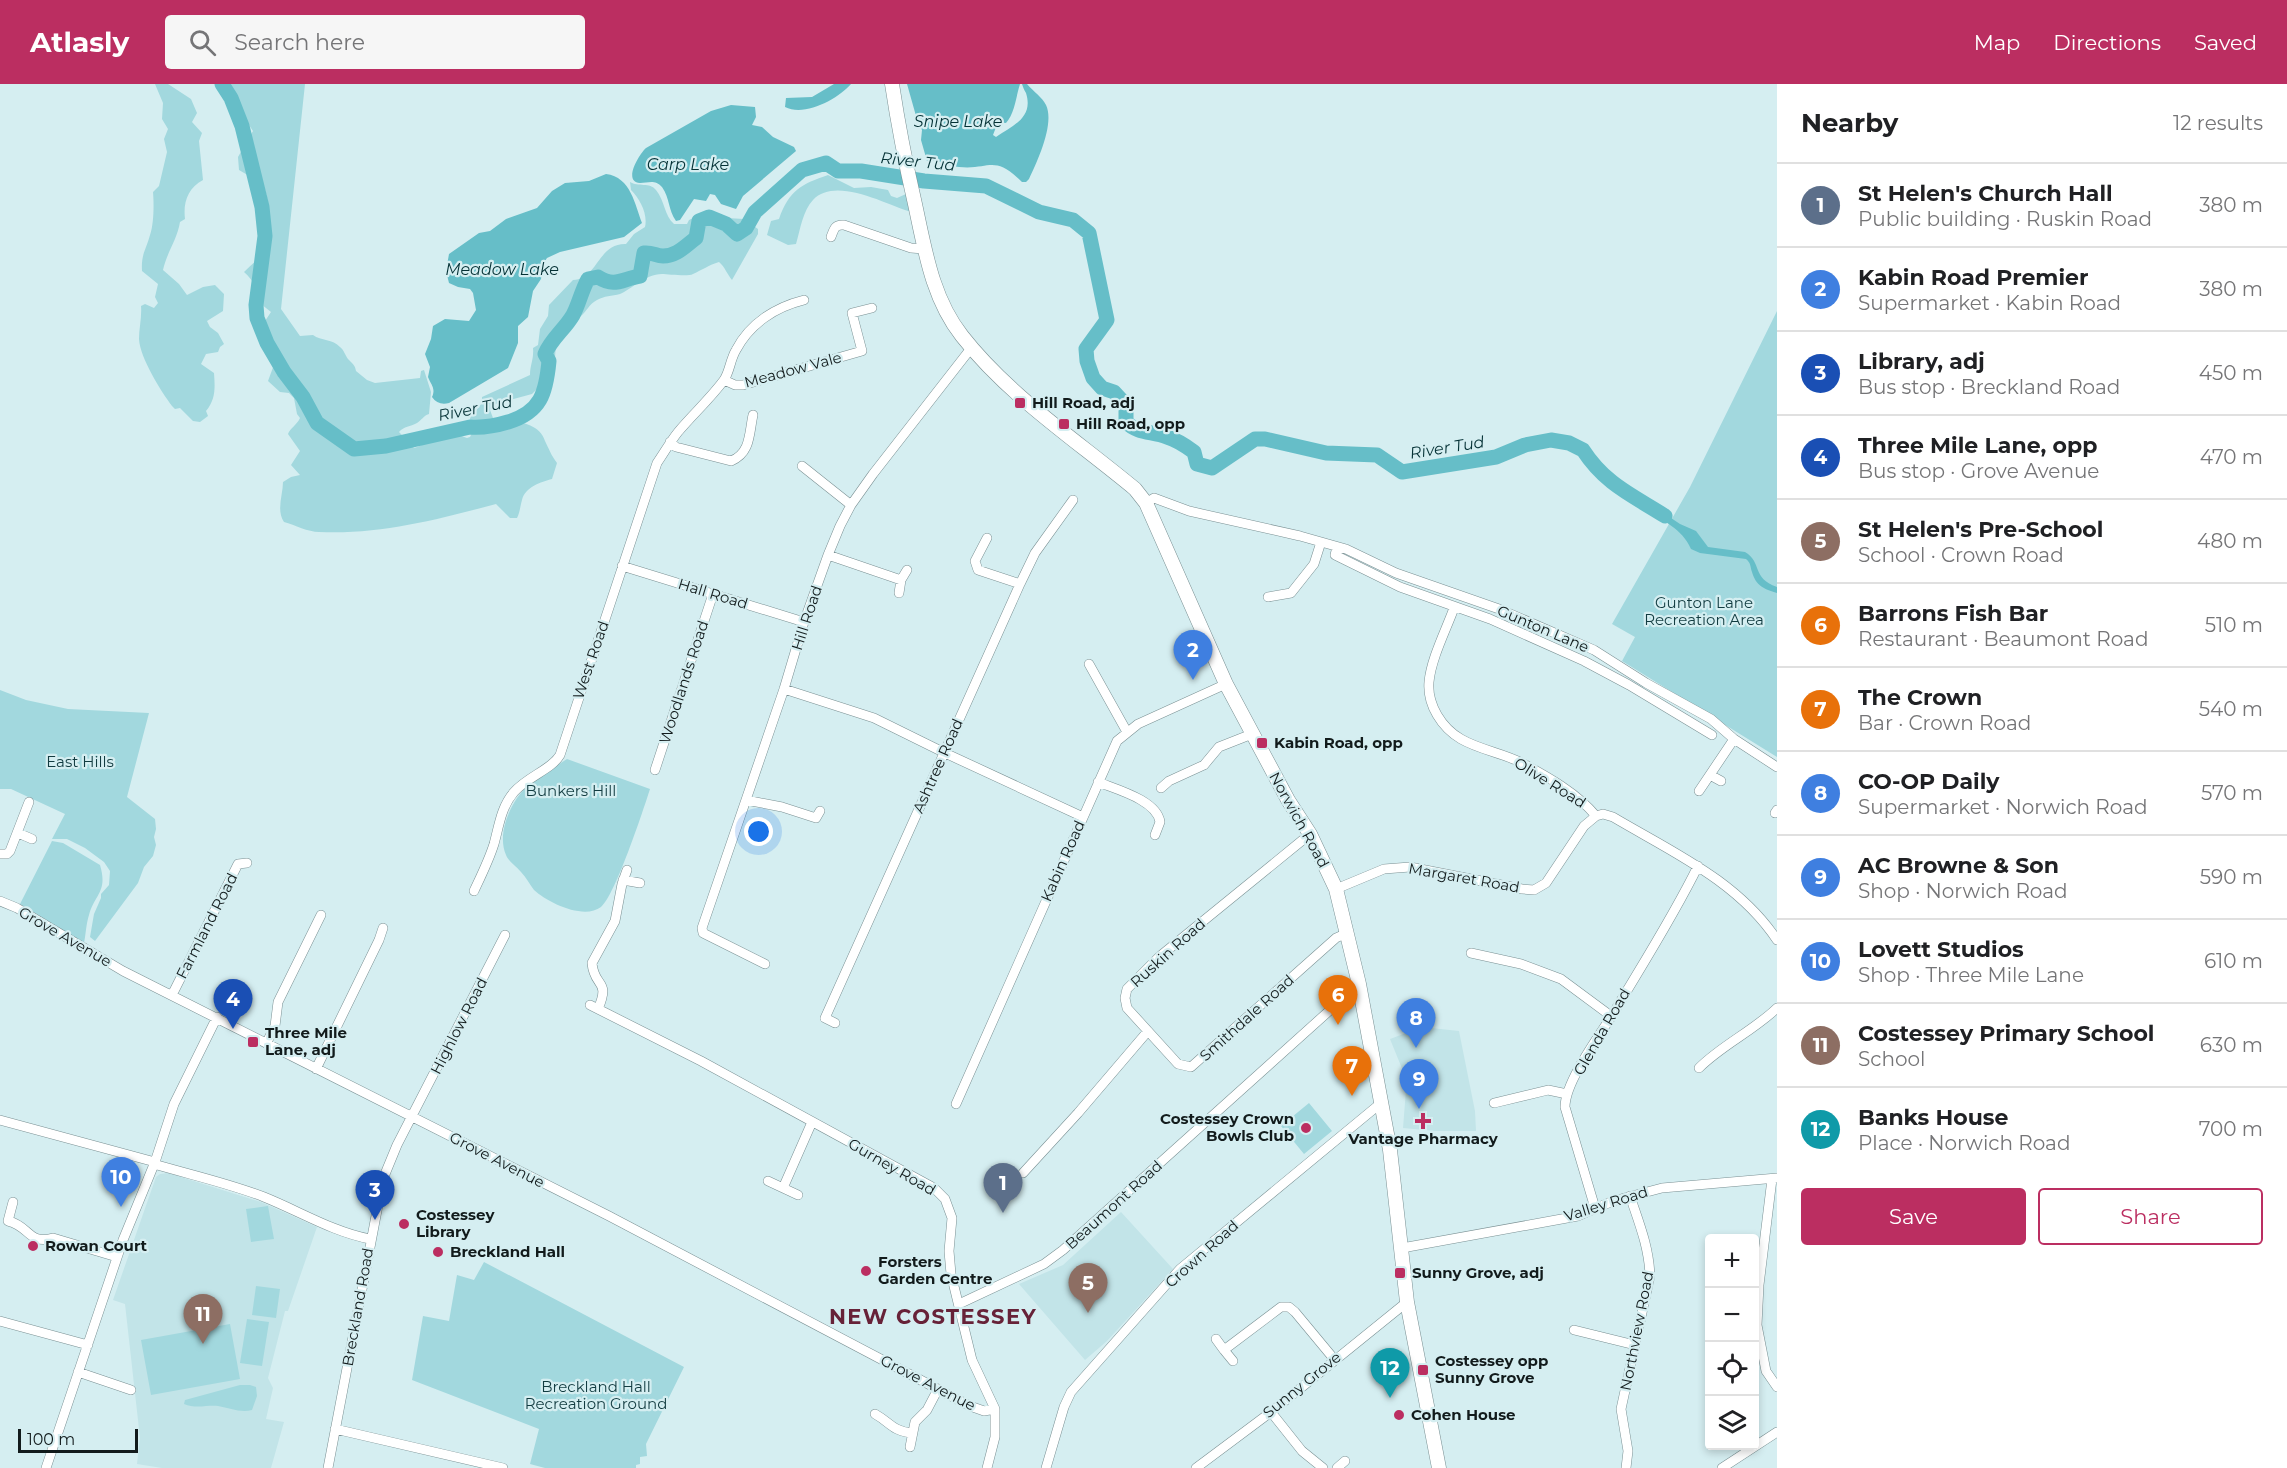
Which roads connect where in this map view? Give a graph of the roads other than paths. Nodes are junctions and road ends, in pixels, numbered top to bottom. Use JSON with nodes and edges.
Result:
{"nodes":[{"id":1,"x":892,"y":84,"type":"edge"},
{"id":2,"x":831,"y":237,"type":"dead end"},
{"id":3,"x":924,"y":249,"type":"junction"},
{"id":4,"x":804,"y":300,"type":"dead end"},
{"id":5,"x":872,"y":308,"type":"dead end"},
{"id":6,"x":972,"y":347,"type":"junction"},
{"id":7,"x":873,"y":348,"type":"dead end"},
{"id":8,"x":862,"y":351,"type":"junction"},
{"id":9,"x":724,"y":380,"type":"junction"},
{"id":10,"x":753,"y":415,"type":"dead end"},
{"id":11,"x":670,"y":442,"type":"junction"},
{"id":12,"x":719,"y":459,"type":"junction"},
{"id":13,"x":802,"y":466,"type":"dead end"},
{"id":14,"x":717,"y":469,"type":"dead end"},
{"id":15,"x":1073,"y":500,"type":"dead end"},
{"id":16,"x":1146,"y":503,"type":"junction"},
{"id":17,"x":851,"y":505,"type":"junction"},
{"id":18,"x":987,"y":538,"type":"dead end"},
{"id":19,"x":1321,"y":542,"type":"junction"},
{"id":20,"x":1337,"y":547,"type":"junction"},
{"id":21,"x":828,"y":555,"type":"junction"},
{"id":22,"x":622,"y":566,"type":"junction"},
{"id":23,"x":907,"y":570,"type":"dead end"},
{"id":24,"x":901,"y":580,"type":"junction"},
{"id":25,"x":1020,"y":584,"type":"junction"},
{"id":26,"x":899,"y":593,"type":"dead end"},
{"id":27,"x":713,"y":594,"type":"junction"},
{"id":28,"x":1268,"y":597,"type":"dead end"},
{"id":29,"x":1455,"y":608,"type":"junction"},
{"id":30,"x":804,"y":622,"type":"junction"},
{"id":31,"x":1089,"y":664,"type":"dead end"},
{"id":32,"x":1226,"y":684,"type":"junction"},
{"id":33,"x":784,"y":689,"type":"junction"},
{"id":34,"x":1127,"y":732,"type":"junction"},
{"id":35,"x":1252,"y":734,"type":"junction"},
{"id":36,"x":1712,"y":735,"type":"dead end"},
{"id":37,"x":1734,"y":739,"type":"junction"},
{"id":38,"x":945,"y":753,"type":"junction"},
{"id":39,"x":1777,"y":767,"type":"edge"},
{"id":40,"x":655,"y":770,"type":"dead end"},
{"id":41,"x":1710,"y":775,"type":"junction"},
{"id":42,"x":1721,"y":781,"type":"dead end"},
{"id":43,"x":1098,"y":782,"type":"junction"},
{"id":44,"x":1161,"y":788,"type":"dead end"},
{"id":45,"x":1699,"y":791,"type":"dead end"},
{"id":46,"x":746,"y":800,"type":"junction"},
{"id":47,"x":28,"y":802,"type":"dead end"},
{"id":48,"x":819,"y":810,"type":"dead end"},
{"id":49,"x":1155,"y":810,"type":"junction"},
{"id":50,"x":1171,"y":815,"type":"dead end"},
{"id":51,"x":1596,"y":816,"type":"junction"},
{"id":52,"x":1083,"y":817,"type":"junction"},
{"id":53,"x":18,"y":833,"type":"junction"},
{"id":54,"x":1310,"y":834,"type":"junction"},
{"id":55,"x":1155,"y":835,"type":"dead end"},
{"id":56,"x":32,"y":839,"type":"dead end"},
{"id":57,"x":0,"y":854,"type":"edge"},
{"id":58,"x":247,"y":863,"type":"dead end"},
{"id":59,"x":1698,"y":866,"type":"junction"},
{"id":60,"x":627,"y":870,"type":"dead end"},
{"id":61,"x":623,"y":880,"type":"junction"},
{"id":62,"x":640,"y":883,"type":"dead end"},
{"id":63,"x":1336,"y":890,"type":"junction"},
{"id":64,"x":474,"y":891,"type":"dead end"},
{"id":65,"x":0,"y":901,"type":"edge"},
{"id":66,"x":321,"y":915,"type":"dead end"},
{"id":67,"x":383,"y":928,"type":"dead end"},
{"id":68,"x":1347,"y":933,"type":"junction"},
{"id":69,"x":505,"y":935,"type":"dead end"},
{"id":70,"x":1777,"y":940,"type":"edge"},
{"id":71,"x":1471,"y":953,"type":"dead end"},
{"id":72,"x":1483,"y":955,"type":"junction"},
{"id":73,"x":760,"y":964,"type":"dead end"},
{"id":74,"x":1481,"y":967,"type":"dead end"},
{"id":75,"x":1359,"y":984,"type":"junction"},
{"id":76,"x":172,"y":995,"type":"junction"},
{"id":77,"x":1777,"y":1008,"type":"edge"},
{"id":78,"x":1611,"y":1016,"type":"junction"},
{"id":79,"x":217,"y":1017,"type":"junction"},
{"id":80,"x":835,"y":1023,"type":"dead end"},
{"id":81,"x":1148,"y":1030,"type":"junction"},
{"id":82,"x":267,"y":1042,"type":"junction"},
{"id":83,"x":1699,"y":1068,"type":"dead end"},
{"id":84,"x":316,"y":1069,"type":"junction"},
{"id":85,"x":1567,"y":1094,"type":"junction"},
{"id":86,"x":1381,"y":1103,"type":"junction"},
{"id":87,"x":956,"y":1104,"type":"dead end"},
{"id":88,"x":1505,"y":1112,"type":"dead end"},
{"id":89,"x":413,"y":1118,"type":"junction"},
{"id":90,"x":0,"y":1120,"type":"edge"},
{"id":91,"x":812,"y":1122,"type":"junction"},
{"id":92,"x":154,"y":1163,"type":"junction"},
{"id":93,"x":1023,"y":1173,"type":"dead end"},
{"id":94,"x":1774,"y":1179,"type":"edge"},
{"id":95,"x":768,"y":1180,"type":"dead end"},
{"id":96,"x":783,"y":1188,"type":"junction"},
{"id":97,"x":798,"y":1196,"type":"dead end"},
{"id":98,"x":1630,"y":1196,"type":"junction"},
{"id":99,"x":14,"y":1202,"type":"dead end"},
{"id":100,"x":1595,"y":1208,"type":"junction"},
{"id":101,"x":370,"y":1239,"type":"junction"},
{"id":102,"x":1402,"y":1248,"type":"junction"},
{"id":103,"x":117,"y":1257,"type":"junction"},
{"id":104,"x":1407,"y":1302,"type":"junction"},
{"id":105,"x":959,"y":1304,"type":"junction"},
{"id":106,"x":0,"y":1321,"type":"edge"},
{"id":107,"x":1574,"y":1330,"type":"dead end"},
{"id":108,"x":1216,"y":1339,"type":"dead end"},
{"id":109,"x":1635,"y":1344,"type":"junction"},
{"id":110,"x":88,"y":1345,"type":"junction"},
{"id":111,"x":1224,"y":1350,"type":"junction"},
{"id":112,"x":1334,"y":1359,"type":"junction"},
{"id":113,"x":1233,"y":1361,"type":"dead end"},
{"id":114,"x":78,"y":1372,"type":"junction"},
{"id":115,"x":1777,"y":1387,"type":"edge"},
{"id":116,"x":938,"y":1389,"type":"junction"},
{"id":117,"x":131,"y":1390,"type":"dead end"},
{"id":118,"x":996,"y":1409,"type":"junction"},
{"id":119,"x":1271,"y":1412,"type":"junction"},
{"id":120,"x":875,"y":1414,"type":"dead end"},
{"id":121,"x":335,"y":1429,"type":"junction"},
{"id":122,"x":1777,"y":1432,"type":"edge"},
{"id":123,"x":911,"y":1433,"type":"junction"},
{"id":124,"x":910,"y":1447,"type":"dead end"},
{"id":125,"x":1345,"y":1461,"type":"dead end"},
{"id":126,"x":46,"y":1468,"type":"edge"},
{"id":127,"x":328,"y":1468,"type":"edge"},
{"id":128,"x":503,"y":1468,"type":"edge"},
{"id":129,"x":987,"y":1468,"type":"edge"},
{"id":130,"x":1046,"y":1468,"type":"edge"},
{"id":131,"x":1196,"y":1468,"type":"edge"},
{"id":132,"x":1323,"y":1468,"type":"edge"},
{"id":133,"x":1337,"y":1468,"type":"edge"},
{"id":134,"x":1439,"y":1468,"type":"edge"},
{"id":135,"x":1626,"y":1468,"type":"edge"},
{"id":136,"x":1722,"y":1468,"type":"edge"}],
"edges":[{"from":1,"to":3,"type":"street","name":"Norwich Road"},
{"from":2,"to":3,"type":"street"},
{"from":3,"to":6,"type":"street","name":"Norwich Road"},
{"from":4,"to":9,"type":"street","name":"West Road"},
{"from":5,"to":8,"type":"street","name":"Meadow Vale"},
{"from":6,"to":16,"type":"street","name":"Norwich Road"},
{"from":6,"to":17,"type":"street","name":"Hill Road"},
{"from":7,"to":8,"type":"street","name":"Meadow Vale"},
{"from":8,"to":9,"type":"street","name":"Meadow Vale"},
{"from":9,"to":11,"type":"street","name":"West Road"},
{"from":10,"to":12,"type":"street"},
{"from":11,"to":12,"type":"street"},
{"from":11,"to":22,"type":"street","name":"West Road"},
{"from":12,"to":14,"type":"street"},
{"from":13,"to":17,"type":"street"},
{"from":15,"to":25,"type":"street","name":"Ashtree Road"},
{"from":16,"to":19,"type":"street","name":"Gunton Lane"},
{"from":16,"to":32,"type":"street","name":"Norwich Road"},
{"from":17,"to":21,"type":"street","name":"Hill Road"},
{"from":18,"to":25,"type":"street"},
{"from":19,"to":20,"type":"street","name":"Gunton Lane"},
{"from":19,"to":28,"type":"street"},
{"from":20,"to":29,"type":"street","name":"Gunton Lane"},
{"from":20,"to":37,"type":"street","name":"Gunton Lane"},
{"from":21,"to":24,"type":"street"},
{"from":21,"to":30,"type":"street","name":"Hill Road"},
{"from":22,"to":27,"type":"street","name":"Hall Road"},
{"from":22,"to":64,"type":"street","name":"West Road"},
{"from":23,"to":24,"type":"street"},
{"from":24,"to":26,"type":"street"},
{"from":25,"to":38,"type":"street","name":"Ashtree Road"},
{"from":27,"to":30,"type":"street","name":"Hall Road"},
{"from":27,"to":40,"type":"street","name":"Woodlands Road"},
{"from":29,"to":36,"type":"street","name":"Gunton Lane"},
{"from":29,"to":51,"type":"street","name":"Olive Road"},
{"from":30,"to":33,"type":"street","name":"Hill Road"},
{"from":31,"to":34,"type":"street"},
{"from":32,"to":34,"type":"street","name":"Kabin Road"},
{"from":32,"to":35,"type":"street","name":"Norwich Road"},
{"from":33,"to":38,"type":"street"},
{"from":33,"to":46,"type":"street","name":"Hill Road"},
{"from":34,"to":43,"type":"street","name":"Kabin Road"},
{"from":35,"to":44,"type":"street"},
{"from":35,"to":54,"type":"street","name":"Norwich Road"},
{"from":37,"to":39,"type":"street","name":"Gunton Lane"},
{"from":37,"to":41,"type":"street"},
{"from":38,"to":52,"type":"street"},
{"from":38,"to":80,"type":"street","name":"Ashtree Road"},
{"from":41,"to":42,"type":"street"},
{"from":41,"to":45,"type":"street"},
{"from":43,"to":49,"type":"street"},
{"from":43,"to":52,"type":"street","name":"Kabin Road"},
{"from":46,"to":48,"type":"street"},
{"from":46,"to":73,"type":"street","name":"Hill Road"},
{"from":47,"to":53,"type":"street"},
{"from":49,"to":50,"type":"street"},
{"from":49,"to":55,"type":"street"},
{"from":51,"to":59,"type":"street","name":"Olive Road"},
{"from":51,"to":63,"type":"street","name":"Margaret Road"},
{"from":52,"to":87,"type":"street","name":"Kabin Road"},
{"from":53,"to":56,"type":"street"},
{"from":53,"to":57,"type":"street"},
{"from":54,"to":63,"type":"street","name":"Norwich Road"},
{"from":54,"to":81,"type":"street","name":"Ruskin Road"},
{"from":58,"to":76,"type":"street","name":"Farmland Road"},
{"from":59,"to":70,"type":"street","name":"Olive Road"},
{"from":59,"to":78,"type":"street","name":"Glenda Road"},
{"from":60,"to":61,"type":"street"},
{"from":61,"to":62,"type":"street"},
{"from":61,"to":91,"type":"street","name":"Gurney Road"},
{"from":63,"to":68,"type":"street","name":"Norwich Road"},
{"from":65,"to":76,"type":"street","name":"Grove Avenue"},
{"from":66,"to":82,"type":"street"},
{"from":67,"to":84,"type":"street"},
{"from":68,"to":75,"type":"street","name":"Norwich Road"},
{"from":68,"to":81,"type":"street","name":"Smithdale Road"},
{"from":69,"to":89,"type":"street","name":"Highlow Road"},
{"from":71,"to":72,"type":"street"},
{"from":72,"to":74,"type":"street"},
{"from":72,"to":78,"type":"street"},
{"from":75,"to":86,"type":"street","name":"Norwich Road"},
{"from":75,"to":105,"type":"street","name":"Beaumont Road"},
{"from":76,"to":79,"type":"street","name":"Grove Avenue"},
{"from":77,"to":83,"type":"street"},
{"from":78,"to":85,"type":"street","name":"Glenda Road"},
{"from":79,"to":82,"type":"street","name":"Grove Avenue"},
{"from":79,"to":92,"type":"street"},
{"from":81,"to":93,"type":"street"},
{"from":82,"to":84,"type":"street","name":"Grove Avenue"},
{"from":84,"to":89,"type":"street","name":"Grove Avenue"},
{"from":85,"to":88,"type":"street"},
{"from":85,"to":100,"type":"street"},
{"from":86,"to":102,"type":"street","name":"Norwich Road"},
{"from":86,"to":130,"type":"street","name":"Crown Road"},
{"from":89,"to":101,"type":"street","name":"Breckland Road"},
{"from":89,"to":116,"type":"street","name":"Grove Avenue"},
{"from":90,"to":92,"type":"street"},
{"from":91,"to":96,"type":"street"},
{"from":91,"to":105,"type":"street","name":"Gurney Road"},
{"from":92,"to":101,"type":"street"},
{"from":92,"to":103,"type":"street"},
{"from":94,"to":98,"type":"street","name":"Valley Road"},
{"from":94,"to":115,"type":"street"},
{"from":95,"to":96,"type":"street"},
{"from":96,"to":97,"type":"street"},
{"from":98,"to":100,"type":"street","name":"Valley Road"},
{"from":98,"to":109,"type":"street","name":"Northview Road"},
{"from":99,"to":103,"type":"street"},
{"from":100,"to":102,"type":"street","name":"Valley Road"},
{"from":101,"to":121,"type":"street","name":"Breckland Road"},
{"from":102,"to":104,"type":"street","name":"Norwich Road"},
{"from":103,"to":110,"type":"street"},
{"from":104,"to":112,"type":"street","name":"Sunny Grove"},
{"from":104,"to":134,"type":"street","name":"Norwich Road"},
{"from":105,"to":118,"type":"street","name":"Gurney Road"},
{"from":106,"to":110,"type":"street"},
{"from":107,"to":109,"type":"street"},
{"from":108,"to":111,"type":"street"},
{"from":109,"to":135,"type":"street","name":"Northview Road"},
{"from":110,"to":114,"type":"street"},
{"from":111,"to":112,"type":"street"},
{"from":111,"to":113,"type":"street"},
{"from":112,"to":119,"type":"street","name":"Sunny Grove"},
{"from":114,"to":117,"type":"street"},
{"from":114,"to":126,"type":"street"},
{"from":116,"to":118,"type":"street","name":"Grove Avenue"},
{"from":116,"to":123,"type":"street"},
{"from":118,"to":129,"type":"street","name":"Gurney Road"},
{"from":119,"to":131,"type":"street","name":"Sunny Grove"},
{"from":119,"to":132,"type":"street"},
{"from":120,"to":123,"type":"street"},
{"from":121,"to":127,"type":"street","name":"Breckland Road"},
{"from":121,"to":128,"type":"street"},
{"from":122,"to":136,"type":"street"},
{"from":123,"to":124,"type":"street"},
{"from":125,"to":133,"type":"street"}]}
